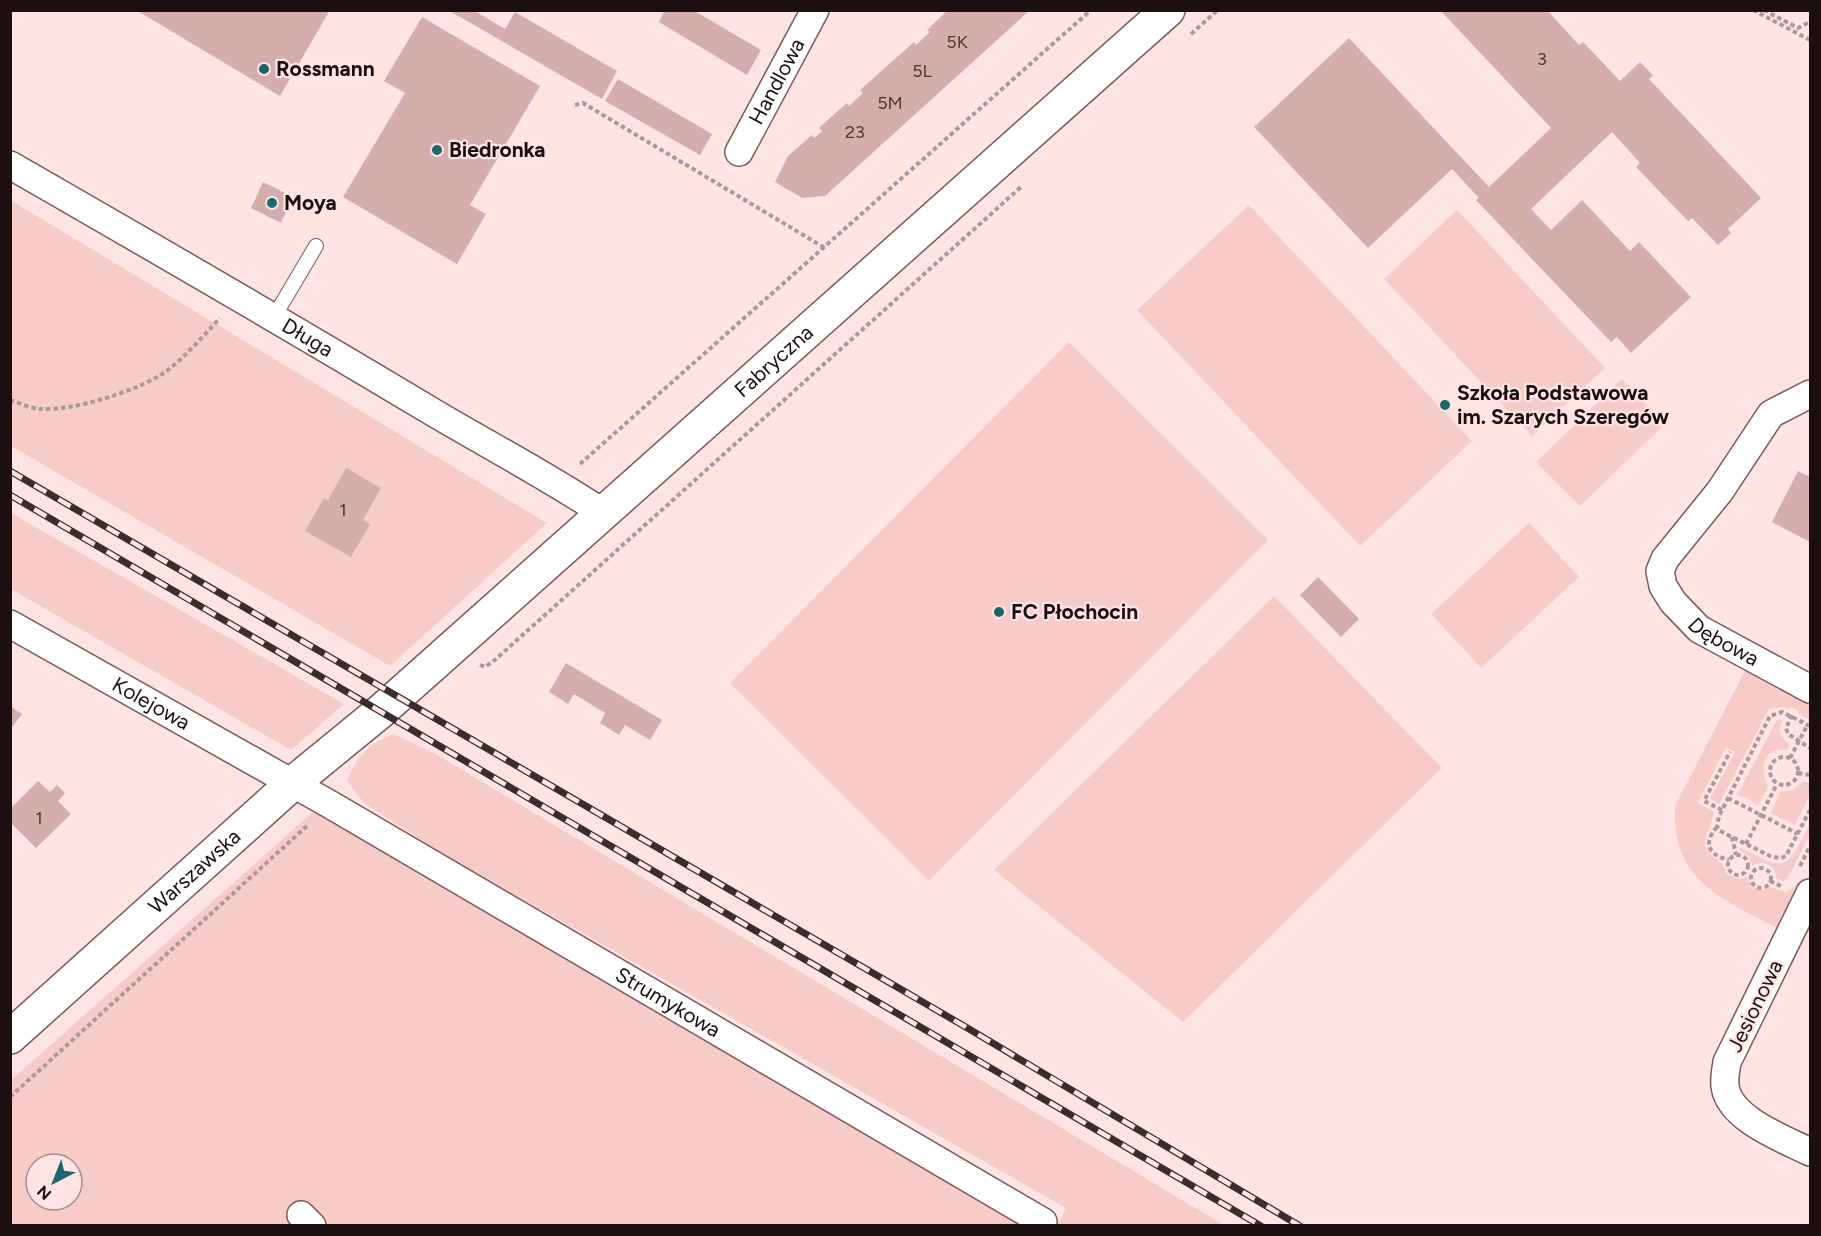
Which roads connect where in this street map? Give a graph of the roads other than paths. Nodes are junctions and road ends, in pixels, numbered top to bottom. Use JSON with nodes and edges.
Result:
{"nodes":[{"id":1,"x":815,"y":10,"type":"edge"},
{"id":2,"x":1168,"y":10,"type":"edge"},
{"id":3,"x":739,"y":152,"type":"dead end"},
{"id":4,"x":10,"y":165,"type":"edge"},
{"id":5,"x":316,"y":246,"type":"dead end"},
{"id":6,"x":274,"y":317,"type":"junction"},
{"id":7,"x":1810,"y":394,"type":"edge"},
{"id":8,"x":603,"y":513,"type":"junction"},
{"id":9,"x":10,"y":624,"type":"edge"},
{"id":10,"x":1802,"y":699,"type":"edge"},
{"id":11,"x":381,"y":711,"type":"joint"},
{"id":12,"x":293,"y":783,"type":"junction"},
{"id":13,"x":1810,"y":894,"type":"edge"},
{"id":14,"x":10,"y":1037,"type":"edge"},
{"id":15,"x":1810,"y":1152,"type":"edge"},
{"id":16,"x":1042,"y":1224,"type":"edge"}],
"edges":[{"from":1,"to":3,"type":"street","name":"Handlowa"},
{"from":2,"to":8,"type":"main road","name":"Fabryczna"},
{"from":4,"to":6,"type":"street","name":"Długa"},
{"from":5,"to":6,"type":"lane"},
{"from":6,"to":8,"type":"street","name":"Długa"},
{"from":7,"to":10,"type":"street","name":"Dębowa"},
{"from":8,"to":11,"type":"main road","name":"Fabryczna"},
{"from":9,"to":12,"type":"street","name":"Kolejowa"},
{"from":11,"to":12,"type":"main road","name":"Warszawska"},
{"from":12,"to":14,"type":"main road","name":"Warszawska"},
{"from":12,"to":16,"type":"street","name":"Strumykowa"},
{"from":13,"to":15,"type":"street","name":"Jesionowa"}]}
